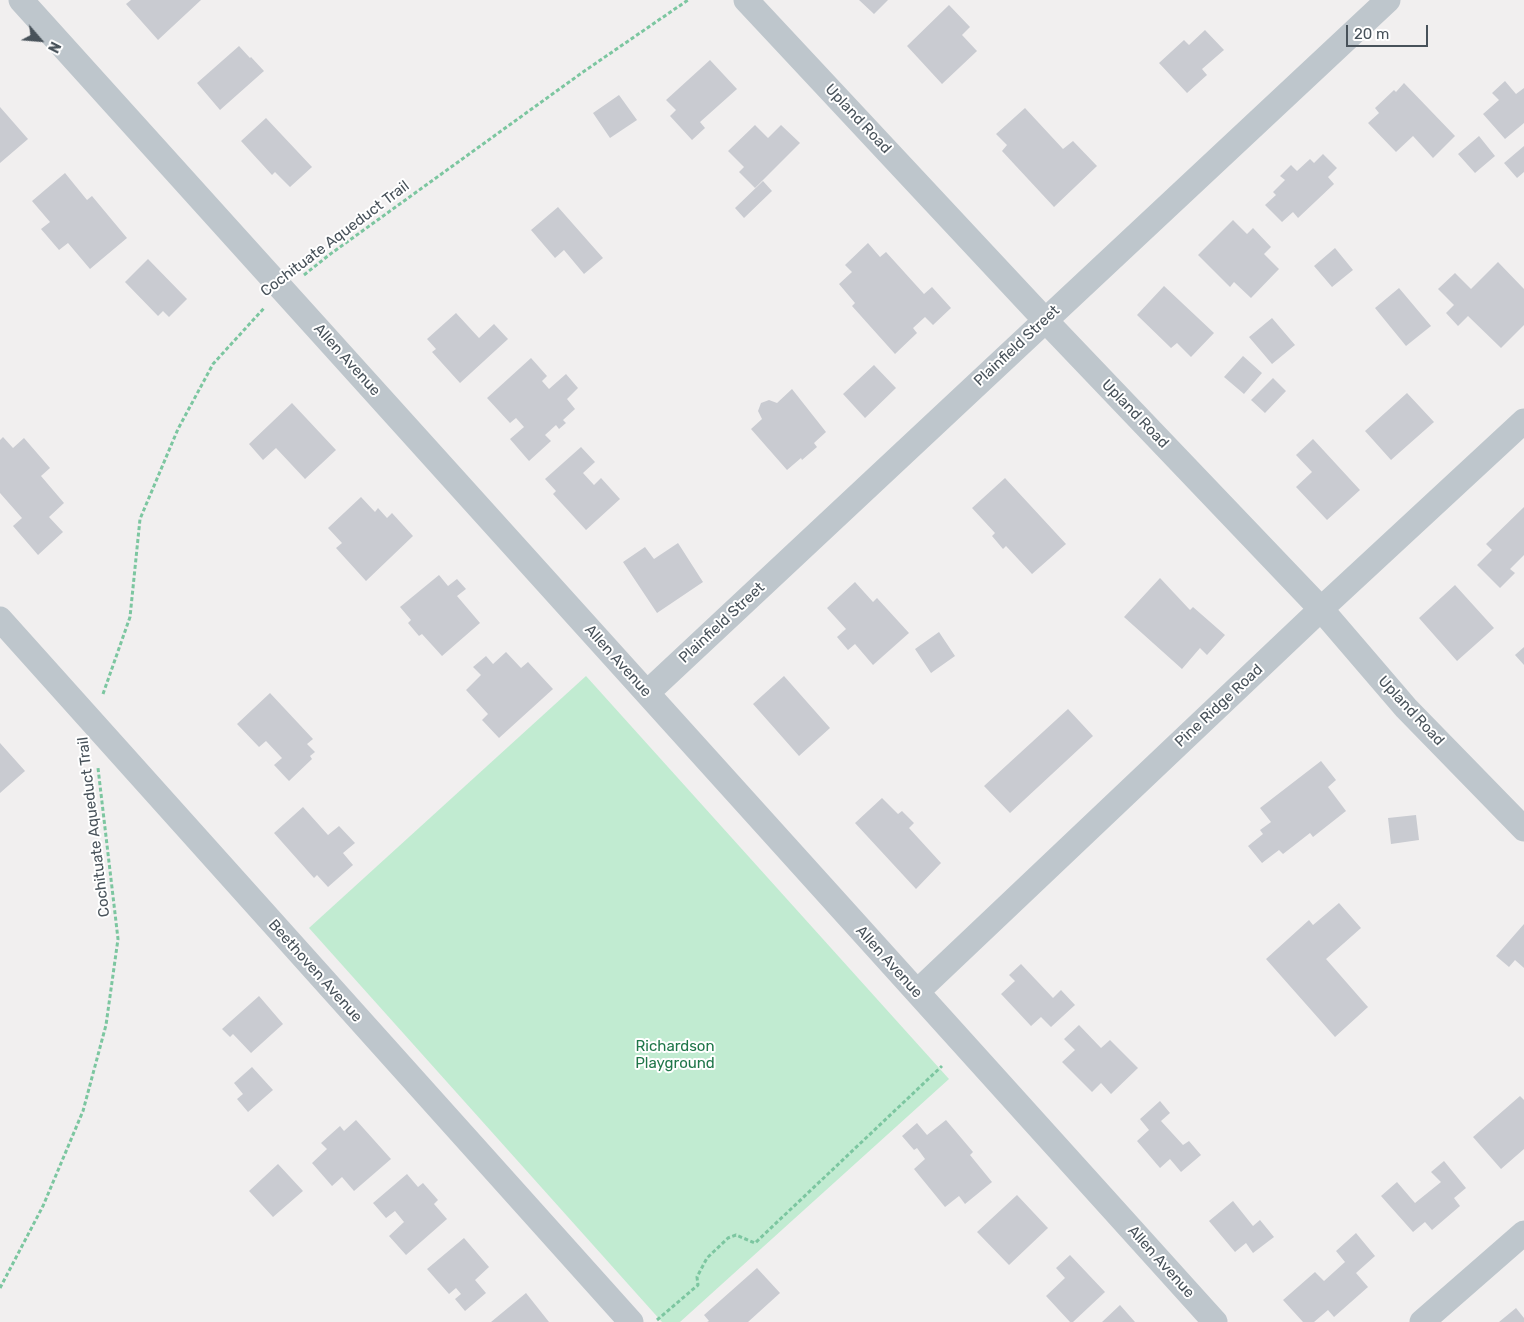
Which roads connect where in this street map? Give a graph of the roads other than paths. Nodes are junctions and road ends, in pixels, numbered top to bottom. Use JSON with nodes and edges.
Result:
{"nodes":[{"id":1,"x":21,"y":0,"type":"edge"},
{"id":2,"x":746,"y":0,"type":"edge"},
{"id":3,"x":1388,"y":0,"type":"edge"},
{"id":4,"x":1045,"y":320,"type":"junction"},
{"id":5,"x":1524,"y":421,"type":"edge"},
{"id":6,"x":1321,"y":609,"type":"junction"},
{"id":7,"x":0,"y":619,"type":"edge"},
{"id":8,"x":647,"y":693,"type":"junction"},
{"id":9,"x":1524,"y":829,"type":"edge"},
{"id":10,"x":917,"y":992,"type":"junction"},
{"id":11,"x":1524,"y":1233,"type":"edge"},
{"id":12,"x":643,"y":1321,"type":"edge"},
{"id":13,"x":1215,"y":1322,"type":"edge"},
{"id":14,"x":1422,"y":1322,"type":"edge"}],
"edges":[{"from":1,"to":8,"type":"street","name":"Allen Avenue"},
{"from":2,"to":4,"type":"street","name":"Upland Road"},
{"from":3,"to":4,"type":"street","name":"Plainfield Street"},
{"from":4,"to":6,"type":"street","name":"Upland Road"},
{"from":4,"to":8,"type":"street","name":"Plainfield Street"},
{"from":5,"to":6,"type":"street","name":"Pine Ridge Road"},
{"from":6,"to":9,"type":"street","name":"Upland Road"},
{"from":6,"to":10,"type":"street","name":"Pine Ridge Road"},
{"from":7,"to":12,"type":"street","name":"Beethoven Avenue"},
{"from":8,"to":10,"type":"street","name":"Allen Avenue"},
{"from":10,"to":13,"type":"street","name":"Allen Avenue"},
{"from":11,"to":14,"type":"street"}]}
